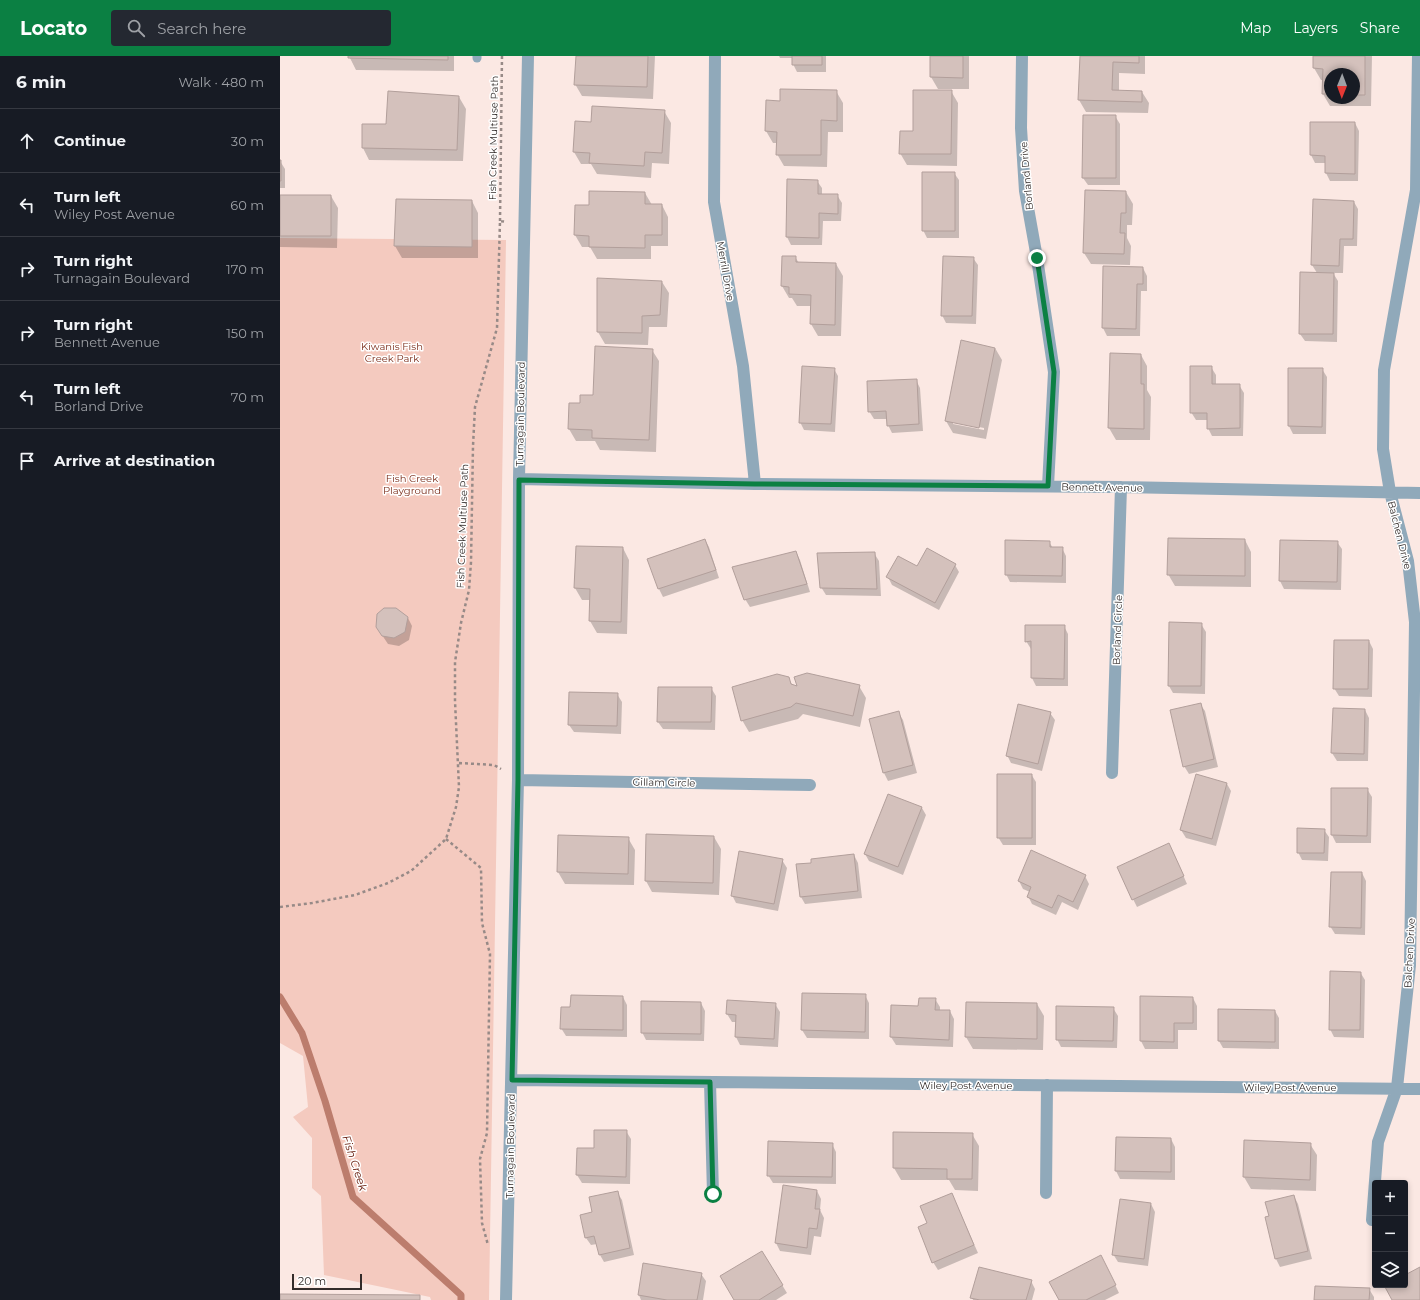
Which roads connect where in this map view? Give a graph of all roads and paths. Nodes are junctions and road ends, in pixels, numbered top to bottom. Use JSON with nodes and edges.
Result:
{"nodes":[{"id":1,"x":502,"y":56,"type":"edge"},
{"id":2,"x":528,"y":56,"type":"edge"},
{"id":3,"x":715,"y":56,"type":"edge"},
{"id":4,"x":1022,"y":56,"type":"edge"},
{"id":5,"x":1418,"y":56,"type":"edge"},
{"id":6,"x":500,"y":221,"type":"junction"},
{"id":7,"x":524,"y":222,"type":"junction"},
{"id":8,"x":519,"y":480,"type":"junction"},
{"id":9,"x":755,"y":484,"type":"junction"},
{"id":10,"x":1048,"y":486,"type":"junction"},
{"id":11,"x":1122,"y":487,"type":"junction"},
{"id":12,"x":1390,"y":492,"type":"junction"},
{"id":13,"x":1420,"y":493,"type":"edge"},
{"id":14,"x":459,"y":763,"type":"junction"},
{"id":15,"x":1112,"y":773,"type":"dead end"},
{"id":16,"x":518,"y":780,"type":"junction"},
{"id":17,"x":810,"y":785,"type":"dead end"},
{"id":18,"x":446,"y":839,"type":"junction"},
{"id":19,"x":280,"y":906,"type":"edge"},
{"id":20,"x":512,"y":1080,"type":"junction"},
{"id":21,"x":710,"y":1082,"type":"junction"},
{"id":22,"x":1048,"y":1085,"type":"junction"},
{"id":23,"x":1397,"y":1088,"type":"junction"},
{"id":24,"x":1420,"y":1089,"type":"edge"},
{"id":25,"x":1046,"y":1193,"type":"dead end"},
{"id":26,"x":713,"y":1194,"type":"dead end"},
{"id":27,"x":1372,"y":1216,"type":"edge"},
{"id":28,"x":490,"y":1251,"type":"dead end"},
{"id":29,"x":506,"y":1300,"type":"edge"}],
"edges":[{"from":1,"to":6,"type":"path","name":"Fish Creek Multiuse Path"},
{"from":2,"to":7,"type":"street","name":"Turnagain Boulevard"},
{"from":3,"to":9,"type":"street","name":"Merrill Drive"},
{"from":4,"to":10,"type":"street","name":"Borland Drive"},
{"from":5,"to":12,"type":"street","name":"Balchen Drive"},
{"from":6,"to":7,"type":"path"},
{"from":6,"to":14,"type":"path","name":"Fish Creek Multiuse Path"},
{"from":7,"to":8,"type":"street","name":"Turnagain Boulevard"},
{"from":8,"to":9,"type":"street","name":"Bennett Avenue"},
{"from":8,"to":16,"type":"street","name":"Turnagain Boulevard"},
{"from":9,"to":10,"type":"street","name":"Bennett Avenue"},
{"from":10,"to":11,"type":"street","name":"Bennett Avenue"},
{"from":11,"to":12,"type":"street","name":"Bennett Avenue"},
{"from":11,"to":15,"type":"street","name":"Borland Circle"},
{"from":12,"to":13,"type":"street","name":"Bennett Avenue"},
{"from":12,"to":23,"type":"street","name":"Balchen Drive"},
{"from":14,"to":16,"type":"path"},
{"from":14,"to":18,"type":"path","name":"Fish Creek Multiuse Path"},
{"from":16,"to":17,"type":"street","name":"Gillam Circle"},
{"from":16,"to":20,"type":"street","name":"Turnagain Boulevard"},
{"from":18,"to":19,"type":"path"},
{"from":18,"to":28,"type":"path"},
{"from":20,"to":21,"type":"street","name":"Wiley Post Avenue"},
{"from":20,"to":29,"type":"street","name":"Turnagain Boulevard"},
{"from":21,"to":22,"type":"street","name":"Wiley Post Avenue"},
{"from":21,"to":26,"type":"street"},
{"from":22,"to":23,"type":"street","name":"Wiley Post Avenue"},
{"from":22,"to":25,"type":"street"},
{"from":23,"to":24,"type":"street","name":"Wiley Post Avenue"},
{"from":23,"to":27,"type":"street","name":"Balchen Drive"}]}
